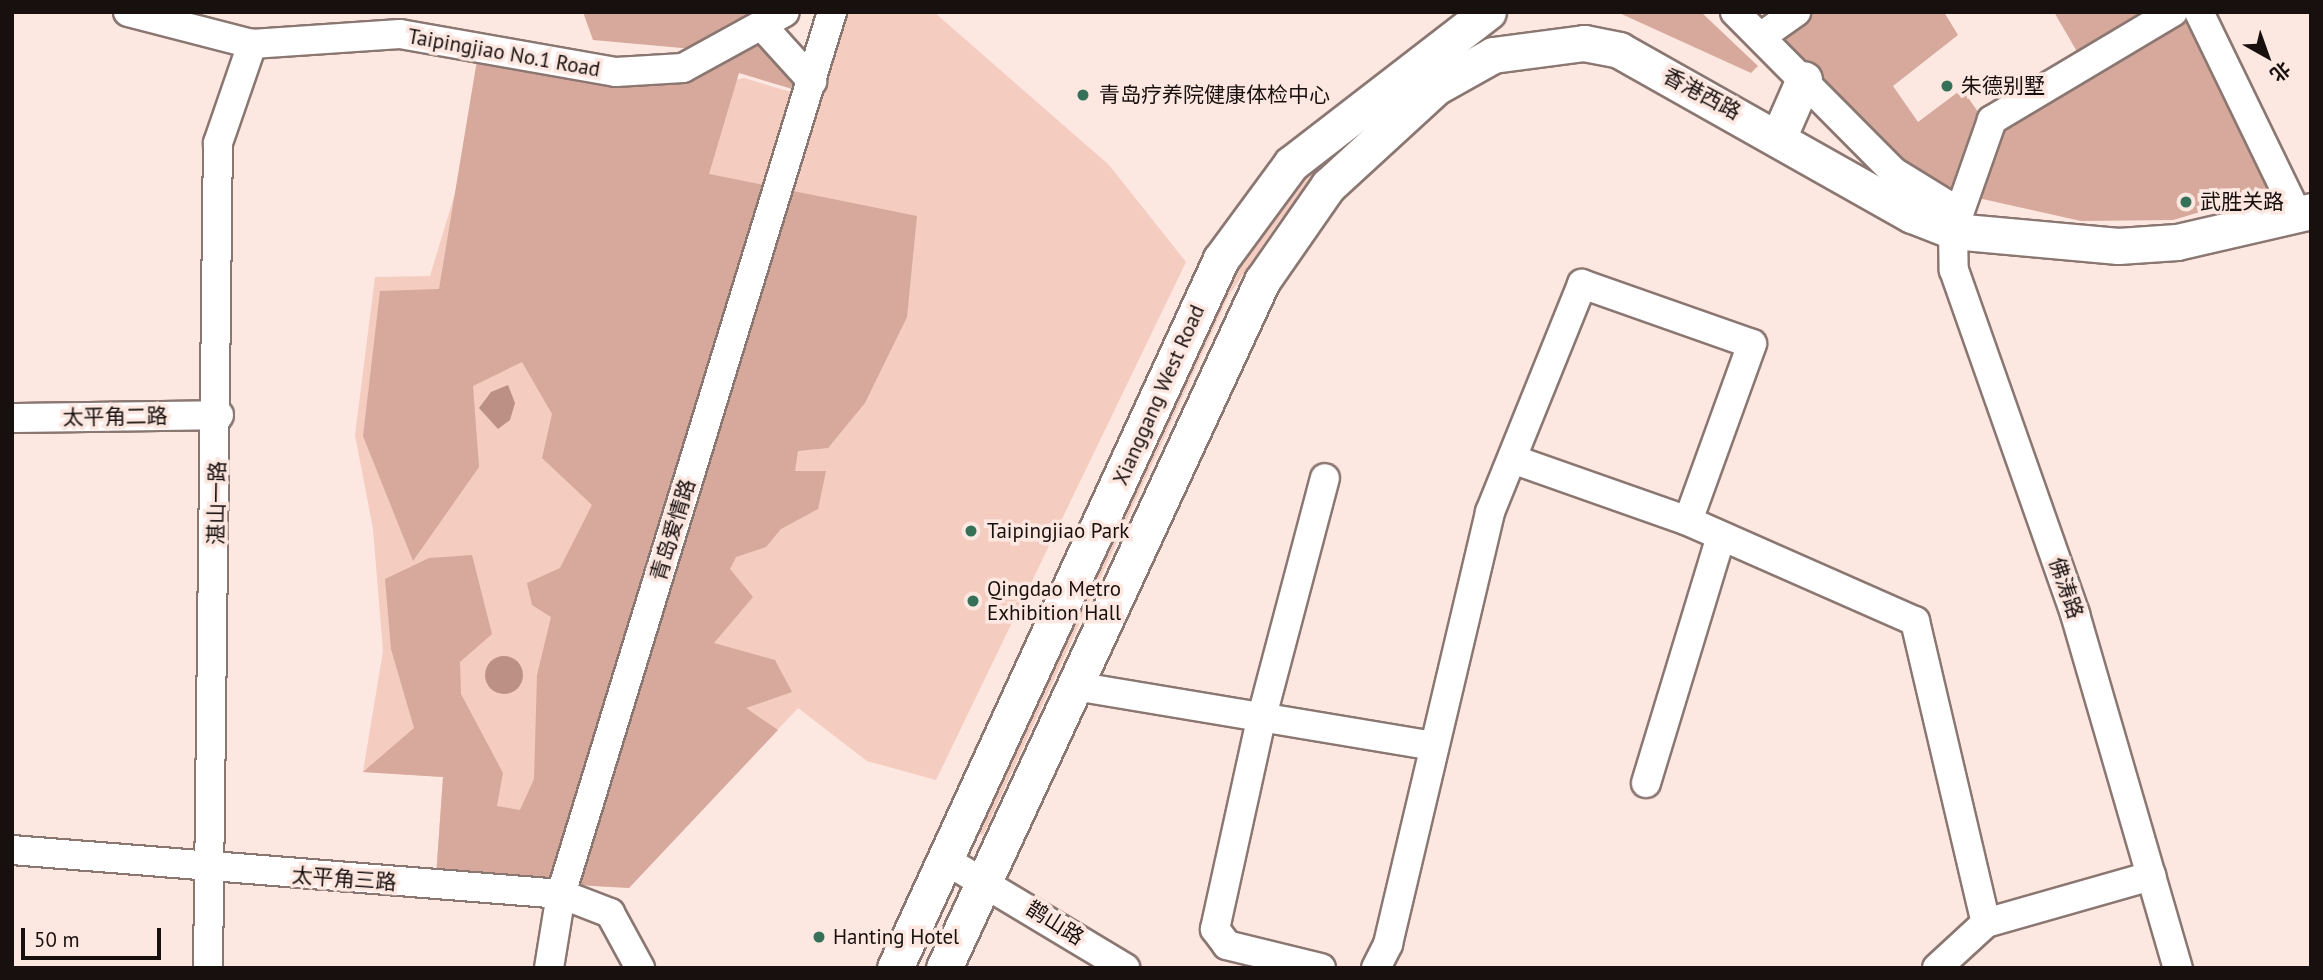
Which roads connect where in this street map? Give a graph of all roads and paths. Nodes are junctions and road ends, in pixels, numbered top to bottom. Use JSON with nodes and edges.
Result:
{"nodes":[{"id":1,"x":128,"y":12,"type":"edge"},
{"id":2,"x":832,"y":12,"type":"edge"},
{"id":3,"x":1488,"y":12,"type":"edge"},
{"id":4,"x":1735,"y":12,"type":"edge"},
{"id":5,"x":1796,"y":12,"type":"edge"},
{"id":6,"x":2173,"y":12,"type":"edge"},
{"id":7,"x":2199,"y":12,"type":"edge"},
{"id":8,"x":775,"y":20,"type":"edge"},
{"id":9,"x":1762,"y":36,"type":"junction"},
{"id":10,"x":251,"y":44,"type":"junction"},
{"id":11,"x":1804,"y":79,"type":"junction"},
{"id":12,"x":812,"y":81,"type":"junction"},
{"id":13,"x":1779,"y":136,"type":"junction"},
{"id":14,"x":2303,"y":211,"type":"edge"},
{"id":15,"x":1956,"y":222,"type":"junction"},
{"id":16,"x":219,"y":415,"type":"junction"},
{"id":17,"x":12,"y":418,"type":"edge"},
{"id":18,"x":1515,"y":460,"type":"junction"},
{"id":19,"x":1325,"y":478,"type":"dead end"},
{"id":20,"x":1688,"y":521,"type":"junction"},
{"id":21,"x":1720,"y":540,"type":"junction"},
{"id":22,"x":1075,"y":686,"type":"junction"},
{"id":23,"x":1261,"y":720,"type":"junction"},
{"id":24,"x":1432,"y":746,"type":"junction"},
{"id":25,"x":1646,"y":783,"type":"dead end"},
{"id":26,"x":12,"y":850,"type":"edge"},
{"id":27,"x":947,"y":861,"type":"junction"},
{"id":28,"x":210,"y":869,"type":"junction"},
{"id":29,"x":2151,"y":876,"type":"junction"},
{"id":30,"x":985,"y":880,"type":"junction"},
{"id":31,"x":561,"y":894,"type":"junction"},
{"id":32,"x":1986,"y":923,"type":"junction"},
{"id":33,"x":208,"y":968,"type":"edge"},
{"id":34,"x":549,"y":968,"type":"edge"},
{"id":35,"x":640,"y":968,"type":"edge"},
{"id":36,"x":895,"y":968,"type":"edge"},
{"id":37,"x":944,"y":968,"type":"edge"},
{"id":38,"x":1125,"y":968,"type":"edge"},
{"id":39,"x":1321,"y":968,"type":"edge"},
{"id":40,"x":1376,"y":968,"type":"edge"},
{"id":41,"x":1937,"y":968,"type":"edge"},
{"id":42,"x":2178,"y":968,"type":"edge"}],
"edges":[{"from":1,"to":10,"type":"street","name":"Taipingjiao No.1 Road"},
{"from":2,"to":12,"type":"street","name":"青岛爱情路"},
{"from":3,"to":27,"type":"main road","name":"Xianggang West Road"},
{"from":4,"to":9,"type":"street"},
{"from":5,"to":9,"type":"street"},
{"from":6,"to":15,"type":"street"},
{"from":7,"to":14,"type":"street"},
{"from":8,"to":10,"type":"street","name":"Taipingjiao No.1 Road"},
{"from":8,"to":12,"type":"street"},
{"from":9,"to":11,"type":"street"},
{"from":10,"to":16,"type":"street","name":"湛山一路"},
{"from":11,"to":13,"type":"main road"},
{"from":11,"to":15,"type":"street"},
{"from":12,"to":31,"type":"street","name":"青岛爱情路"},
{"from":13,"to":15,"type":"main road","name":"香港西路"},
{"from":13,"to":22,"type":"main road","name":"香港西路"},
{"from":14,"to":15,"type":"main road"},
{"from":15,"to":29,"type":"street","name":"佛涛路"},
{"from":16,"to":17,"type":"street","name":"太平角二路"},
{"from":16,"to":28,"type":"street","name":"湛山一路"},
{"from":18,"to":20,"type":"street"},
{"from":18,"to":20,"type":"street"},
{"from":18,"to":24,"type":"street"},
{"from":19,"to":23,"type":"street"},
{"from":20,"to":21,"type":"street"},
{"from":21,"to":25,"type":"street"},
{"from":21,"to":32,"type":"street"},
{"from":22,"to":23,"type":"street"},
{"from":22,"to":30,"type":"main road"},
{"from":23,"to":24,"type":"street"},
{"from":23,"to":39,"type":"street"},
{"from":24,"to":40,"type":"street"},
{"from":26,"to":28,"type":"street","name":"太平角三路"},
{"from":27,"to":30,"type":"street","name":"鹊山路"},
{"from":27,"to":36,"type":"main road","name":"Xianggang West Road"},
{"from":28,"to":31,"type":"street","name":"太平角三路"},
{"from":28,"to":33,"type":"street","name":"湛山一路"},
{"from":29,"to":32,"type":"street"},
{"from":29,"to":42,"type":"street","name":"佛涛路"},
{"from":30,"to":37,"type":"main road"},
{"from":30,"to":38,"type":"street","name":"鹊山路"},
{"from":31,"to":34,"type":"street","name":"青岛爱情路"},
{"from":31,"to":35,"type":"street","name":"太平角三路"},
{"from":32,"to":41,"type":"street"}]}
